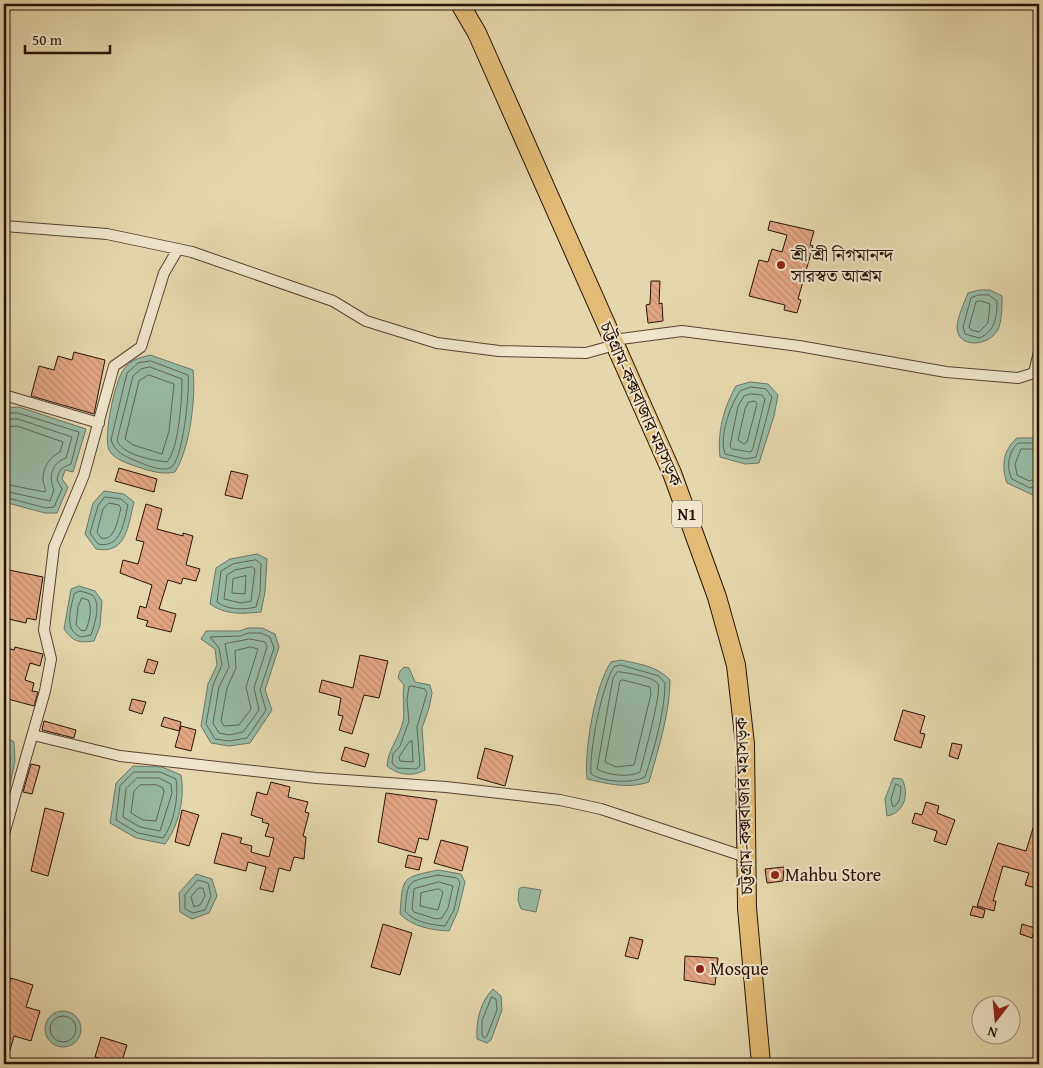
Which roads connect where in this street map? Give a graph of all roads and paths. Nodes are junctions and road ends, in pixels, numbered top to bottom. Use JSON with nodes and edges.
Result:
{"nodes":[{"id":1,"x":460,"y":4,"type":"edge"},
{"id":2,"x":4,"y":226,"type":"edge"},
{"id":3,"x":178,"y":249,"type":"junction"},
{"id":4,"x":614,"y":342,"type":"junction"},
{"id":5,"x":1039,"y":352,"type":"edge"},
{"id":6,"x":4,"y":396,"type":"edge"},
{"id":7,"x":99,"y":423,"type":"junction"},
{"id":8,"x":33,"y":735,"type":"junction"},
{"id":9,"x":4,"y":834,"type":"edge"},
{"id":10,"x":746,"y":857,"type":"junction"},
{"id":11,"x":761,"y":1064,"type":"edge"}],
"edges":[{"from":1,"to":4,"type":"highway","name":"চট্টগ্রাম-কক্সবাজার মহাসড়ক","number":"N1"},
{"from":2,"to":3,"type":"street"},
{"from":3,"to":4,"type":"street"},
{"from":3,"to":7,"type":"street"},
{"from":4,"to":5,"type":"street"},
{"from":4,"to":10,"type":"highway","name":"চট্টগ্রাম-কক্সবাজার মহাসড়ক","number":"N1"},
{"from":6,"to":7,"type":"street"},
{"from":7,"to":8,"type":"street"},
{"from":8,"to":9,"type":"street"},
{"from":8,"to":10,"type":"street"},
{"from":10,"to":11,"type":"highway","name":"চট্টগ্রাম-কক্সবাজার মহাসড়ক","number":"N1"}]}
